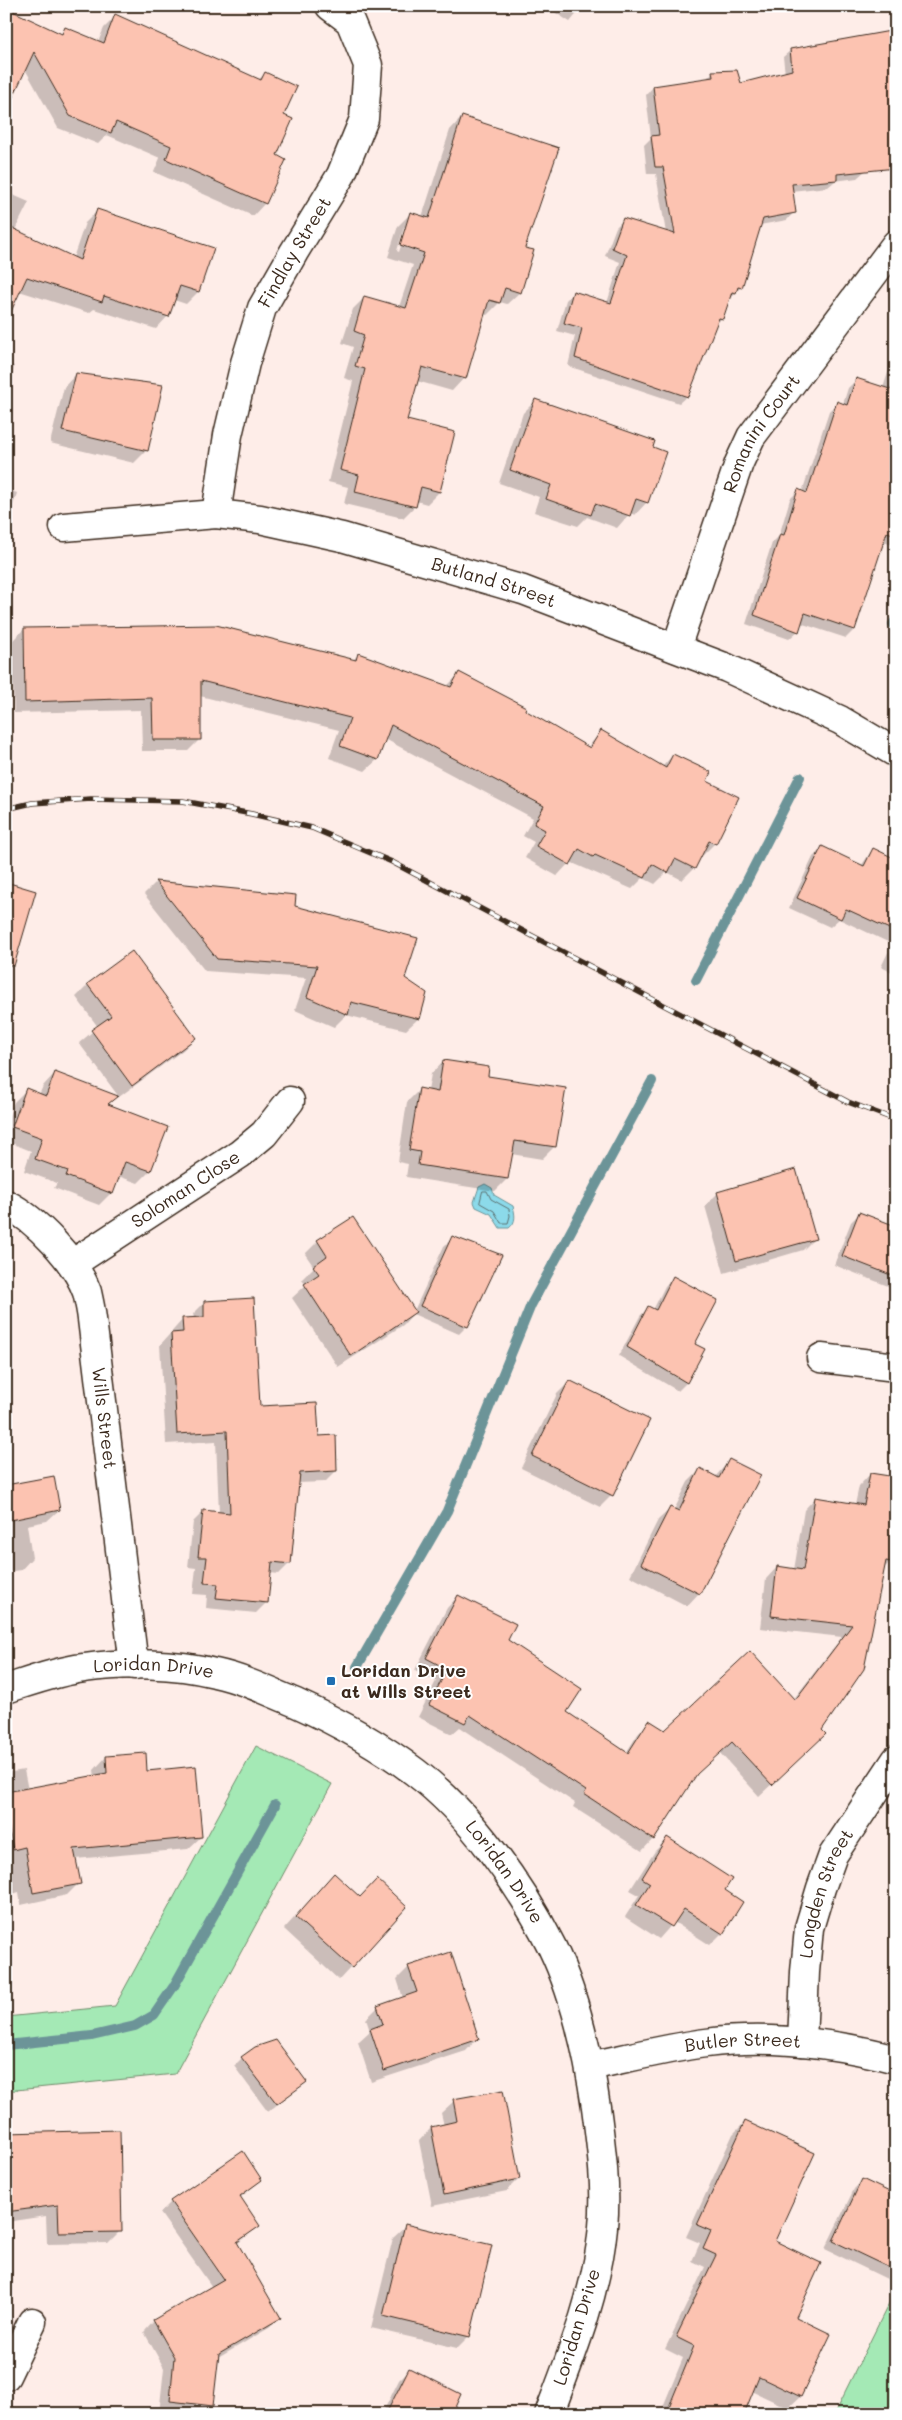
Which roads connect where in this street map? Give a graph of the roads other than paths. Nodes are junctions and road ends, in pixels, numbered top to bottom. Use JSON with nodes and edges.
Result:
{"nodes":[{"id":1,"x":330,"y":6,"type":"edge"},
{"id":2,"x":896,"y":244,"type":"edge"},
{"id":3,"x":216,"y":514,"type":"junction"},
{"id":4,"x":64,"y":527,"type":"dead end"},
{"id":5,"x":676,"y":648,"type":"junction"},
{"id":6,"x":896,"y":753,"type":"edge"},
{"id":7,"x":290,"y":1101,"type":"dead end"},
{"id":8,"x":6,"y":1204,"type":"edge"},
{"id":9,"x":72,"y":1264,"type":"junction"},
{"id":10,"x":821,"y":1358,"type":"dead end"},
{"id":11,"x":896,"y":1367,"type":"edge"},
{"id":12,"x":134,"y":1665,"type":"junction"},
{"id":13,"x":6,"y":1688,"type":"edge"},
{"id":14,"x":896,"y":1760,"type":"edge"},
{"id":15,"x":802,"y":2042,"type":"junction"},
{"id":16,"x":896,"y":2059,"type":"edge"},
{"id":17,"x":590,"y":2066,"type":"junction"},
{"id":18,"x":32,"y":2322,"type":"dead end"},
{"id":19,"x":6,"y":2376,"type":"edge"},
{"id":20,"x":548,"y":2414,"type":"edge"}],
"edges":[{"from":1,"to":3,"type":"street","name":"Findlay Street"},
{"from":2,"to":5,"type":"street","name":"Romanini Court"},
{"from":3,"to":4,"type":"street","name":"Butland Street"},
{"from":3,"to":5,"type":"street","name":"Butland Street"},
{"from":5,"to":6,"type":"street","name":"Butland Street"},
{"from":7,"to":9,"type":"street","name":"Soloman Close"},
{"from":8,"to":9,"type":"street","name":"Wills Street"},
{"from":9,"to":12,"type":"street","name":"Wills Street"},
{"from":10,"to":11,"type":"street"},
{"from":12,"to":13,"type":"street","name":"Loridan Drive"},
{"from":12,"to":17,"type":"street","name":"Loridan Drive"},
{"from":14,"to":15,"type":"street","name":"Longden Street"},
{"from":15,"to":16,"type":"street","name":"Butler Street"},
{"from":15,"to":17,"type":"street","name":"Butler Street"},
{"from":17,"to":20,"type":"street","name":"Loridan Drive"},
{"from":18,"to":19,"type":"street"}]}
